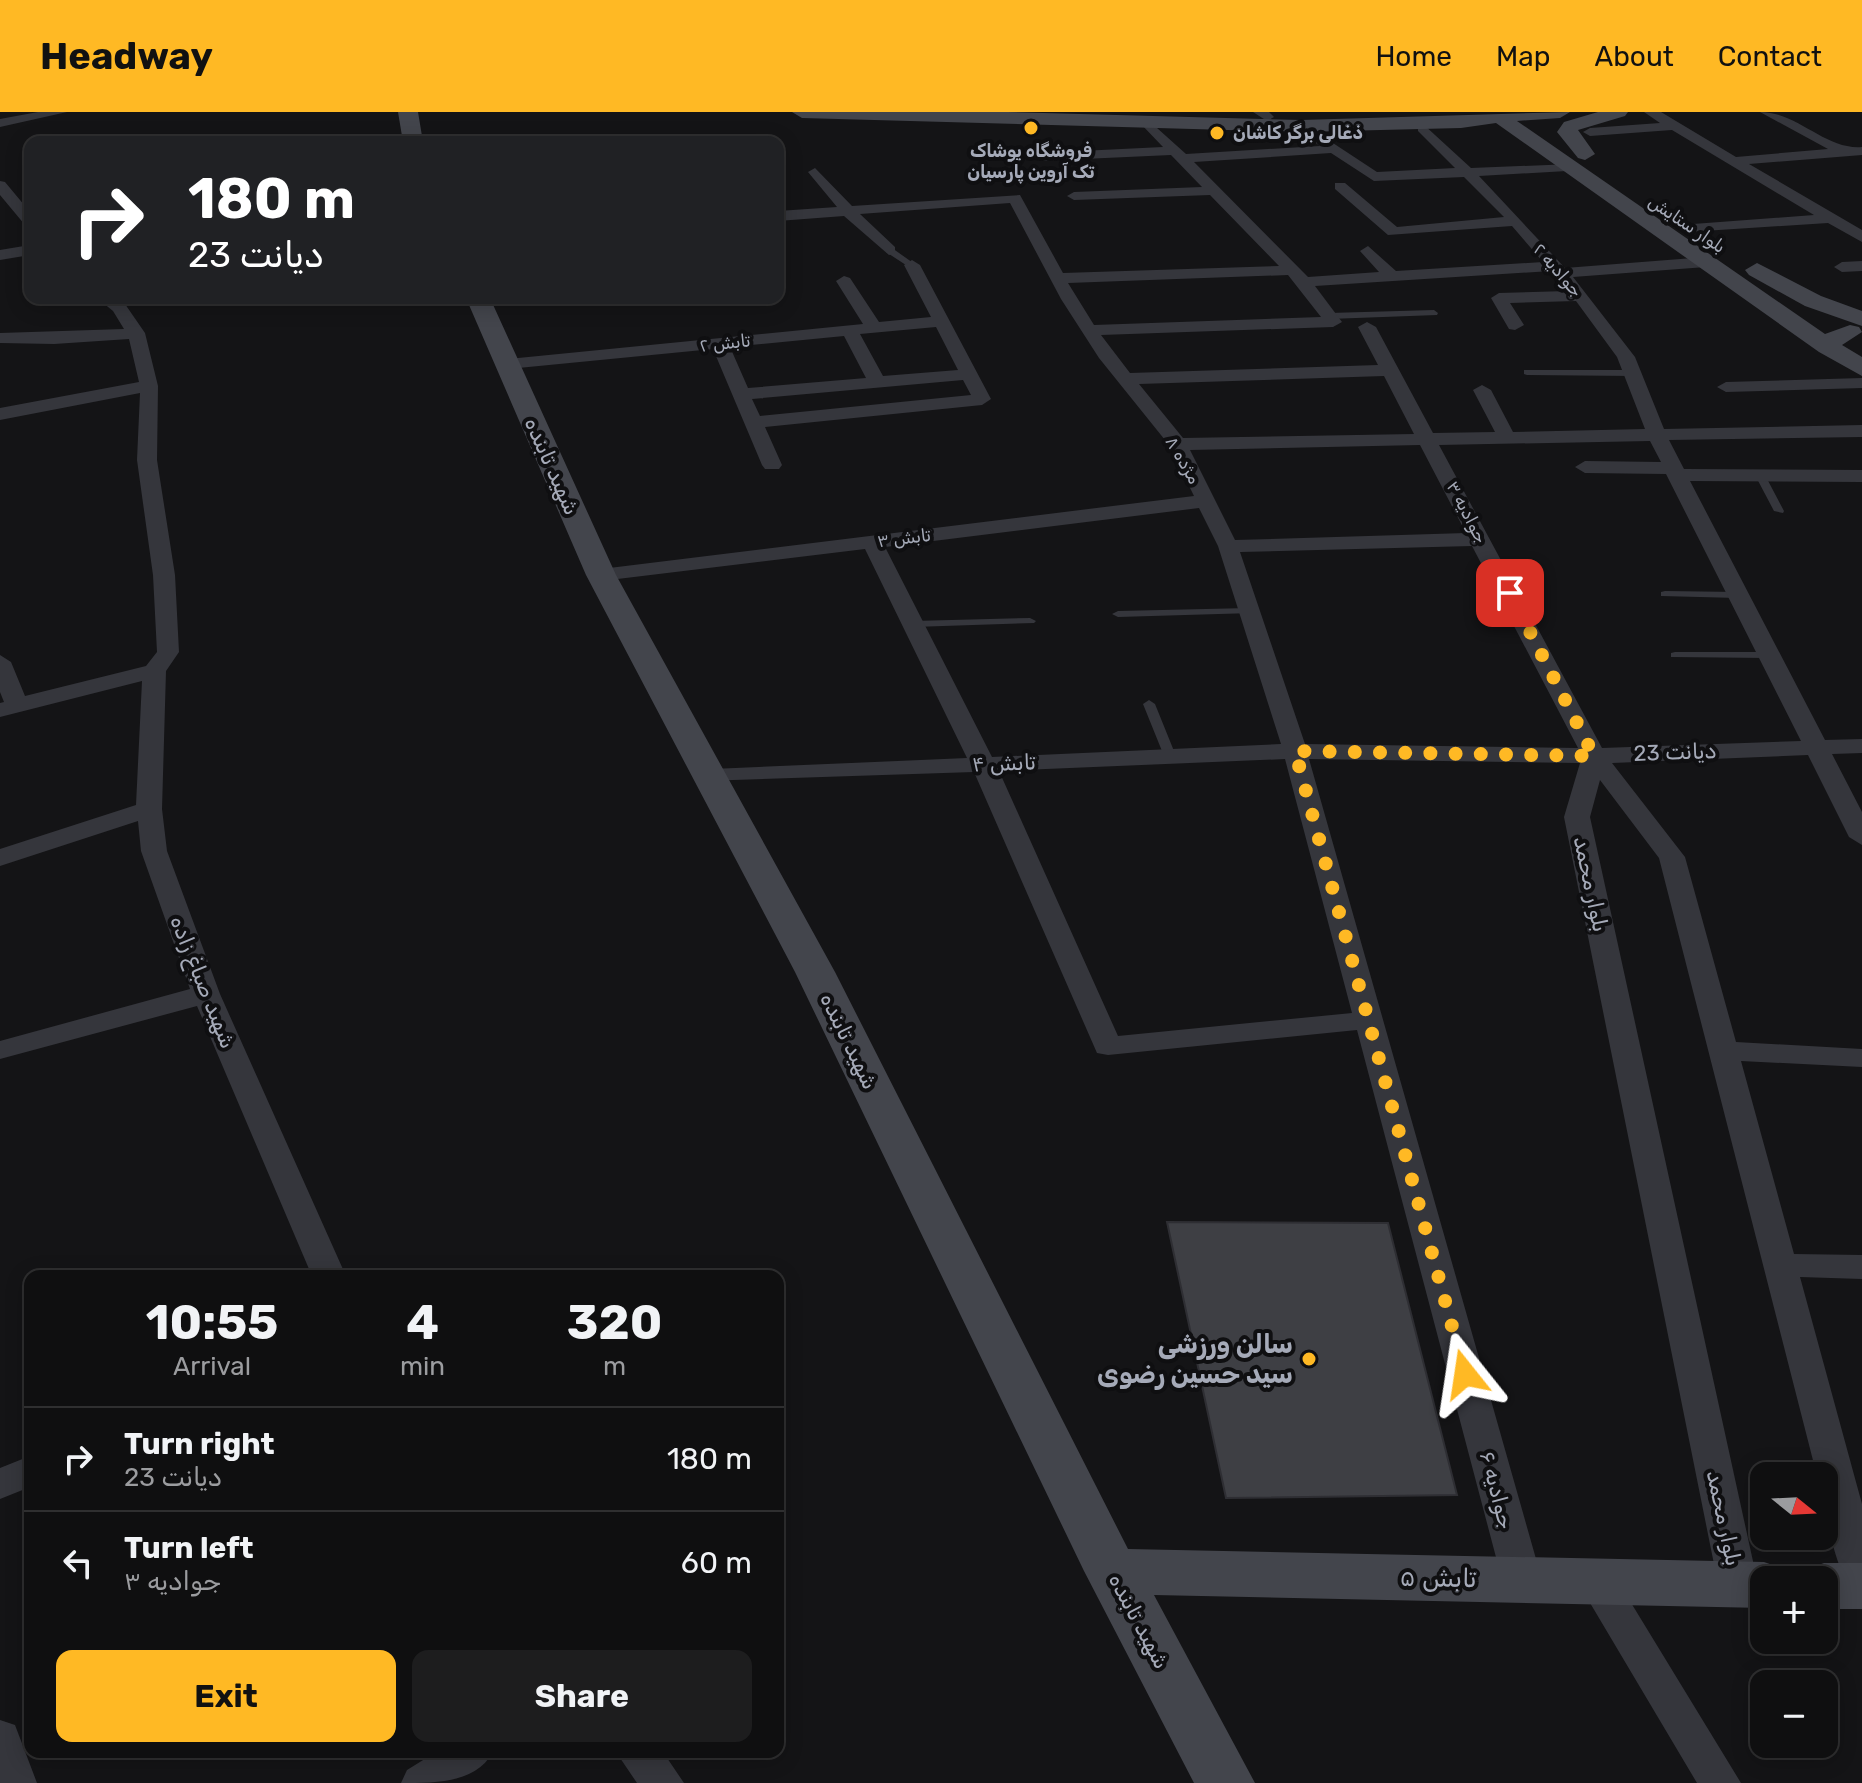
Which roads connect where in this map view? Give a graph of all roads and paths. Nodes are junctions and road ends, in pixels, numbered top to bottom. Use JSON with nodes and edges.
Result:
{"nodes":[{"id":1,"x":60,"y":112,"type":"edge"},
{"id":2,"x":408,"y":112,"type":"edge"},
{"id":3,"x":802,"y":112,"type":"edge"},
{"id":4,"x":1092,"y":112,"type":"edge"},
{"id":5,"x":1106,"y":112,"type":"edge"},
{"id":6,"x":1403,"y":112,"type":"edge"},
{"id":7,"x":1560,"y":112,"type":"edge"},
{"id":8,"x":1618,"y":112,"type":"edge"},
{"id":9,"x":1651,"y":112,"type":"edge"},
{"id":10,"x":1767,"y":112,"type":"edge"},
{"id":11,"x":1264,"y":114,"type":"edge"},
{"id":12,"x":1504,"y":114,"type":"edge"},
{"id":13,"x":1364,"y":119,"type":"edge"},
{"id":14,"x":1195,"y":120,"type":"junction"},
{"id":15,"x":0,"y":123,"type":"edge"},
{"id":16,"x":1147,"y":123,"type":"junction"},
{"id":17,"x":1301,"y":126,"type":"junction"},
{"id":18,"x":1675,"y":126,"type":"junction"},
{"id":19,"x":1423,"y":128,"type":"junction"},
{"id":20,"x":1590,"y":132,"type":"dead end"},
{"id":21,"x":412,"y":136,"type":"edge"},
{"id":22,"x":1335,"y":149,"type":"junction"},
{"id":23,"x":1862,"y":151,"type":"edge"},
{"id":24,"x":1845,"y":152,"type":"junction"},
{"id":25,"x":1177,"y":155,"type":"junction"},
{"id":26,"x":1039,"y":157,"type":"dead end"},
{"id":27,"x":1569,"y":160,"type":"junction"},
{"id":28,"x":1734,"y":161,"type":"junction"},
{"id":29,"x":1862,"y":161,"type":"edge"},
{"id":30,"x":815,"y":172,"type":"dead end"},
{"id":31,"x":1467,"y":172,"type":"junction"},
{"id":32,"x":0,"y":185,"type":"edge"},
{"id":33,"x":1340,"y":186,"type":"dead end"},
{"id":34,"x":1482,"y":186,"type":"junction"},
{"id":35,"x":1436,"y":190,"type":"dead end"},
{"id":36,"x":1212,"y":191,"type":"junction"},
{"id":37,"x":1074,"y":196,"type":"dead end"},
{"id":38,"x":1653,"y":201,"type":"junction"},
{"id":39,"x":1622,"y":204,"type":"junction"},
{"id":40,"x":848,"y":211,"type":"junction"},
{"id":41,"x":0,"y":214,"type":"edge"},
{"id":42,"x":24,"y":215,"type":"edge"},
{"id":43,"x":24,"y":216,"type":"edge"},
{"id":44,"x":784,"y":216,"type":"edge"},
{"id":45,"x":1862,"y":216,"type":"edge"},
{"id":46,"x":1831,"y":218,"type":"junction"},
{"id":47,"x":1516,"y":221,"type":"junction"},
{"id":48,"x":1693,"y":229,"type":"junction"},
{"id":49,"x":1862,"y":237,"type":"edge"},
{"id":50,"x":889,"y":250,"type":"joint"},
{"id":51,"x":24,"y":251,"type":"edge"},
{"id":52,"x":1368,"y":251,"type":"dead end"},
{"id":53,"x":0,"y":255,"type":"edge"},
{"id":54,"x":1428,"y":256,"type":"dead end"},
{"id":55,"x":1706,"y":262,"type":"junction"},
{"id":56,"x":912,"y":265,"type":"joint"},
{"id":57,"x":1862,"y":266,"type":"edge"},
{"id":58,"x":1842,"y":267,"type":"dead end"},
{"id":59,"x":1558,"y":269,"type":"junction"},
{"id":60,"x":1444,"y":273,"type":"junction"},
{"id":61,"x":1298,"y":276,"type":"junction"},
{"id":62,"x":1391,"y":276,"type":"junction"},
{"id":63,"x":1058,"y":278,"type":"junction"},
{"id":64,"x":844,"y":281,"type":"dead end"},
{"id":65,"x":1581,"y":296,"type":"junction"},
{"id":66,"x":113,"y":304,"type":"edge"},
{"id":67,"x":481,"y":304,"type":"edge"},
{"id":68,"x":1434,"y":313,"type":"dead end"},
{"id":69,"x":1331,"y":319,"type":"junction"},
{"id":70,"x":1862,"y":319,"type":"edge"},
{"id":71,"x":943,"y":321,"type":"junction"},
{"id":72,"x":1515,"y":325,"type":"dead end"},
{"id":73,"x":1367,"y":327,"type":"dead end"},
{"id":74,"x":874,"y":328,"type":"junction"},
{"id":75,"x":849,"y":330,"type":"junction"},
{"id":76,"x":1090,"y":330,"type":"junction"},
{"id":77,"x":1862,"y":330,"type":"edge"},
{"id":78,"x":136,"y":333,"type":"junction"},
{"id":79,"x":0,"y":338,"type":"edge"},
{"id":80,"x":719,"y":343,"type":"junction"},
{"id":81,"x":1828,"y":347,"type":"junction"},
{"id":82,"x":507,"y":364,"type":"junction"},
{"id":83,"x":1862,"y":368,"type":"edge"},
{"id":84,"x":1390,"y":370,"type":"junction"},
{"id":85,"x":1527,"y":372,"type":"dead end"},
{"id":86,"x":1634,"y":373,"type":"junction"},
{"id":87,"x":971,"y":374,"type":"junction"},
{"id":88,"x":1124,"y":379,"type":"junction"},
{"id":89,"x":877,"y":382,"type":"junction"},
{"id":90,"x":1862,"y":383,"type":"edge"},
{"id":91,"x":149,"y":386,"type":"junction"},
{"id":92,"x":1726,"y":387,"type":"dead end"},
{"id":93,"x":1482,"y":390,"type":"dead end"},
{"id":94,"x":743,"y":394,"type":"junction"},
{"id":95,"x":0,"y":414,"type":"edge"},
{"id":96,"x":755,"y":422,"type":"junction"},
{"id":97,"x":1862,"y":431,"type":"edge"},
{"id":98,"x":1657,"y":436,"type":"junction"},
{"id":99,"x":1507,"y":438,"type":"junction"},
{"id":100,"x":1427,"y":439,"type":"junction"},
{"id":101,"x":1178,"y":444,"type":"junction"},
{"id":102,"x":772,"y":465,"type":"dead end"},
{"id":103,"x":1585,"y":467,"type":"dead end"},
{"id":104,"x":1675,"y":471,"type":"junction"},
{"id":105,"x":1760,"y":475,"type":"junction"},
{"id":106,"x":1862,"y":476,"type":"edge"},
{"id":107,"x":1206,"y":501,"type":"junction"},
{"id":108,"x":1779,"y":511,"type":"dead end"},
{"id":109,"x":1482,"y":539,"type":"junction"},
{"id":110,"x":872,"y":542,"type":"junction"},
{"id":111,"x":1228,"y":546,"type":"junction"},
{"id":112,"x":601,"y":575,"type":"junction"},
{"id":113,"x":1665,"y":594,"type":"dead end"},
{"id":114,"x":1738,"y":595,"type":"junction"},
{"id":115,"x":1249,"y":611,"type":"junction"},
{"id":116,"x":1118,"y":614,"type":"dead end"},
{"id":117,"x":1030,"y":621,"type":"dead end"},
{"id":118,"x":913,"y":624,"type":"junction"},
{"id":119,"x":1675,"y":655,"type":"dead end"},
{"id":120,"x":1768,"y":655,"type":"junction"},
{"id":121,"x":0,"y":662,"type":"edge"},
{"id":122,"x":154,"y":671,"type":"junction"},
{"id":123,"x":1149,"y":704,"type":"dead end"},
{"id":124,"x":9,"y":708,"type":"edge"},
{"id":125,"x":1862,"y":746,"type":"edge"},
{"id":126,"x":1815,"y":747,"type":"junction"},
{"id":127,"x":1295,"y":751,"type":"junction"},
{"id":128,"x":1170,"y":756,"type":"junction"},
{"id":129,"x":1594,"y":756,"type":"junction"},
{"id":130,"x":983,"y":764,"type":"junction"},
{"id":131,"x":712,"y":776,"type":"junction"},
{"id":132,"x":149,"y":809,"type":"junction"},
{"id":133,"x":1862,"y":837,"type":"edge"},
{"id":134,"x":0,"y":858,"type":"edge"},
{"id":135,"x":206,"y":994,"type":"junction"},
{"id":136,"x":1368,"y":1020,"type":"junction"},
{"id":137,"x":0,"y":1050,"type":"edge"},
{"id":138,"x":1721,"y":1051,"type":"junction"},
{"id":139,"x":1862,"y":1058,"type":"edge"},
{"id":140,"x":1780,"y":1265,"type":"junction"},
{"id":141,"x":1862,"y":1267,"type":"edge"},
{"id":142,"x":326,"y":1270,"type":"edge"},
{"id":143,"x":24,"y":1474,"type":"edge"},
{"id":144,"x":0,"y":1484,"type":"edge"},
{"id":145,"x":1112,"y":1571,"type":"junction"},
{"id":146,"x":1862,"y":1575,"type":"edge"},
{"id":147,"x":1522,"y":1580,"type":"junction"},
{"id":148,"x":1597,"y":1581,"type":"junction"},
{"id":149,"x":1750,"y":1581,"type":"edge"},
{"id":150,"x":1750,"y":1585,"type":"edge"},
{"id":151,"x":1838,"y":1586,"type":"edge"},
{"id":152,"x":1862,"y":1586,"type":"edge"},
{"id":153,"x":0,"y":1738,"type":"edge"},
{"id":154,"x":462,"y":1758,"type":"edge"},
{"id":155,"x":642,"y":1758,"type":"edge"},
{"id":156,"x":16,"y":1783,"type":"edge"},
{"id":157,"x":422,"y":1783,"type":"edge"},
{"id":158,"x":663,"y":1783,"type":"edge"},
{"id":159,"x":1225,"y":1783,"type":"edge"},
{"id":160,"x":1720,"y":1783,"type":"edge"}],
"edges":[{"from":1,"to":15,"type":"street"},
{"from":2,"to":21,"type":"main road"},
{"from":3,"to":16,"type":"main road"},
{"from":4,"to":5,"type":"main road"},
{"from":5,"to":14,"type":"main road"},
{"from":6,"to":13,"type":"main road"},
{"from":7,"to":12,"type":"main road"},
{"from":8,"to":27,"type":"main road"},
{"from":9,"to":18,"type":"street"},
{"from":10,"to":24,"type":"street"},
{"from":11,"to":13,"type":"main road"},
{"from":11,"to":14,"type":"main road"},
{"from":12,"to":13,"type":"main road"},
{"from":12,"to":27,"type":"main road","name":"بلوار ستایش"},
{"from":12,"to":27,"type":"main road","name":"بلوار ستایش"},
{"from":13,"to":17,"type":"main road"},
{"from":13,"to":19,"type":"main road"},
{"from":14,"to":16,"type":"main road"},
{"from":14,"to":17,"type":"main road"},
{"from":16,"to":25,"type":"street"},
{"from":17,"to":22,"type":"street"},
{"from":18,"to":20,"type":"street"},
{"from":18,"to":28,"type":"street"},
{"from":19,"to":27,"type":"main road"},
{"from":19,"to":31,"type":"street","name":"جوادیه ۲"},
{"from":22,"to":25,"type":"street"},
{"from":22,"to":31,"type":"street"},
{"from":23,"to":24,"type":"street"},
{"from":24,"to":28,"type":"street"},
{"from":24,"to":29,"type":"street"},
{"from":25,"to":26,"type":"street"},
{"from":25,"to":36,"type":"street"},
{"from":27,"to":31,"type":"street"},
{"from":27,"to":38,"type":"main road","name":"بلوار ستایش"},
{"from":27,"to":39,"type":"main road","name":"بلوار ستایش"},
{"from":28,"to":46,"type":"street"},
{"from":30,"to":40,"type":"street"},
{"from":31,"to":34,"type":"street","name":"جوادیه ۲"},
{"from":32,"to":42,"type":"street"},
{"from":33,"to":47,"type":"street"},
{"from":34,"to":35,"type":"street"},
{"from":34,"to":47,"type":"street","name":"جوادیه ۲"},
{"from":36,"to":37,"type":"street"},
{"from":36,"to":61,"type":"street"},
{"from":38,"to":39,"type":"main road"},
{"from":38,"to":48,"type":"main road","name":"بلوار ستایش"},
{"from":39,"to":55,"type":"main road","name":"بلوار ستایش"},
{"from":40,"to":44,"type":"street"},
{"from":40,"to":50,"type":"street"},
{"from":40,"to":63,"type":"street","name":"مژده ۸"},
{"from":41,"to":43,"type":"street"},
{"from":45,"to":46,"type":"street"},
{"from":46,"to":48,"type":"street"},
{"from":46,"to":49,"type":"street"},
{"from":47,"to":59,"type":"street","name":"جوادیه ۲"},
{"from":48,"to":70,"type":"main road","name":"بلوار ستایش"},
{"from":50,"to":56,"type":"lane"},
{"from":51,"to":53,"type":"street"},
{"from":52,"to":62,"type":"street"},
{"from":54,"to":60,"type":"street"},
{"from":55,"to":59,"type":"street"},
{"from":55,"to":81,"type":"main road","name":"بلوار ستایش"},
{"from":56,"to":71,"type":"street"},
{"from":57,"to":58,"type":"street"},
{"from":59,"to":60,"type":"street"},
{"from":59,"to":65,"type":"street","name":"جوادیه ۲"},
{"from":60,"to":62,"type":"street"},
{"from":61,"to":62,"type":"street"},
{"from":61,"to":63,"type":"street"},
{"from":61,"to":69,"type":"street"},
{"from":63,"to":76,"type":"street","name":"مژده ۸"},
{"from":64,"to":74,"type":"street"},
{"from":65,"to":72,"type":"street"},
{"from":65,"to":86,"type":"street","name":"جوادیه ۲"},
{"from":66,"to":78,"type":"street"},
{"from":67,"to":82,"type":"main road","name":"شهید تابنده"},
{"from":68,"to":69,"type":"lane"},
{"from":69,"to":76,"type":"street"},
{"from":71,"to":74,"type":"street","name":"تابش ۲"},
{"from":71,"to":87,"type":"street"},
{"from":73,"to":84,"type":"street","name":"جوادیه ۳"},
{"from":74,"to":75,"type":"street","name":"تابش ۲"},
{"from":75,"to":80,"type":"street","name":"تابش ۲"},
{"from":75,"to":89,"type":"street"},
{"from":76,"to":88,"type":"street","name":"مژده ۸"},
{"from":77,"to":81,"type":"main road"},
{"from":78,"to":79,"type":"street"},
{"from":78,"to":91,"type":"street","name":"شهید صباغ زاده"},
{"from":80,"to":82,"type":"street","name":"تابش ۲"},
{"from":80,"to":94,"type":"street"},
{"from":81,"to":83,"type":"main road","name":"بلوار ستایش"},
{"from":82,"to":112,"type":"main road","name":"شهید تابنده"},
{"from":84,"to":88,"type":"street"},
{"from":84,"to":100,"type":"street","name":"جوادیه ۳"},
{"from":85,"to":86,"type":"lane"},
{"from":86,"to":98,"type":"street","name":"جوادیه ۲"},
{"from":87,"to":89,"type":"street"},
{"from":87,"to":96,"type":"street"},
{"from":88,"to":101,"type":"street","name":"مژده ۸"},
{"from":89,"to":94,"type":"street"},
{"from":90,"to":92,"type":"street"},
{"from":91,"to":95,"type":"street"},
{"from":91,"to":122,"type":"street","name":"شهید صباغ زاده"},
{"from":93,"to":99,"type":"street"},
{"from":94,"to":96,"type":"street"},
{"from":96,"to":102,"type":"street"},
{"from":97,"to":98,"type":"street"},
{"from":98,"to":99,"type":"street"},
{"from":98,"to":104,"type":"street","name":"جوادیه ۲"},
{"from":99,"to":100,"type":"street"},
{"from":100,"to":101,"type":"street"},
{"from":100,"to":109,"type":"street","name":"جوادیه ۳"},
{"from":101,"to":107,"type":"street","name":"مژده ۸"},
{"from":103,"to":104,"type":"street"},
{"from":104,"to":105,"type":"street"},
{"from":104,"to":114,"type":"street","name":"جوادیه ۲"},
{"from":105,"to":106,"type":"street"},
{"from":105,"to":108,"type":"lane"},
{"from":107,"to":110,"type":"street","name":"تابش ۳"},
{"from":107,"to":111,"type":"street","name":"مژده ۸"},
{"from":109,"to":111,"type":"street"},
{"from":109,"to":129,"type":"street","name":"جوادیه ۳"},
{"from":110,"to":112,"type":"street","name":"تابش ۳"},
{"from":110,"to":118,"type":"street"},
{"from":111,"to":115,"type":"street","name":"مژده ۸"},
{"from":112,"to":131,"type":"main road","name":"شهید تابنده"},
{"from":113,"to":114,"type":"lane"},
{"from":114,"to":120,"type":"street","name":"جوادیه ۲"},
{"from":115,"to":116,"type":"lane"},
{"from":115,"to":127,"type":"street","name":"مژده ۸"},
{"from":117,"to":118,"type":"lane"},
{"from":118,"to":130,"type":"street"},
{"from":119,"to":120,"type":"lane"},
{"from":120,"to":126,"type":"street","name":"جوادیه ۲"},
{"from":121,"to":124,"type":"street"},
{"from":122,"to":124,"type":"street"},
{"from":122,"to":132,"type":"street","name":"شهید صباغ زاده"},
{"from":123,"to":128,"type":"lane"},
{"from":125,"to":126,"type":"street","name":"دیانت 23"},
{"from":126,"to":129,"type":"street","name":"دیانت 23"},
{"from":126,"to":133,"type":"street","name":"جوادیه ۲"},
{"from":127,"to":128,"type":"street","name":"تابش ۴"},
{"from":127,"to":129,"type":"street","name":"دیانت 23"},
{"from":127,"to":136,"type":"street","name":"جوادیه ۶"},
{"from":128,"to":130,"type":"street","name":"تابش ۴"},
{"from":129,"to":138,"type":"street"},
{"from":129,"to":149,"type":"street","name":"بلوار محمد"},
{"from":130,"to":131,"type":"street","name":"تابش ۴"},
{"from":130,"to":136,"type":"street"},
{"from":131,"to":145,"type":"main road","name":"شهید تابنده"},
{"from":132,"to":134,"type":"street"},
{"from":132,"to":135,"type":"street","name":"شهید صباغ زاده"},
{"from":135,"to":137,"type":"street"},
{"from":135,"to":142,"type":"street","name":"شهید صباغ زاده"},
{"from":136,"to":147,"type":"street","name":"جوادیه ۶"},
{"from":138,"to":139,"type":"street"},
{"from":138,"to":140,"type":"street"},
{"from":140,"to":141,"type":"street"},
{"from":140,"to":146,"type":"street"},
{"from":143,"to":144,"type":"street"},
{"from":145,"to":147,"type":"main road","name":"تابش ۵"},
{"from":145,"to":159,"type":"main road","name":"شهید تابنده"},
{"from":147,"to":148,"type":"main road","name":"تابش ۵"},
{"from":148,"to":150,"type":"main road","name":"تابش ۵"},
{"from":148,"to":160,"type":"street"},
{"from":151,"to":152,"type":"main road"},
{"from":153,"to":156,"type":"street"},
{"from":154,"to":157,"type":"street"},
{"from":155,"to":158,"type":"street"}]}
